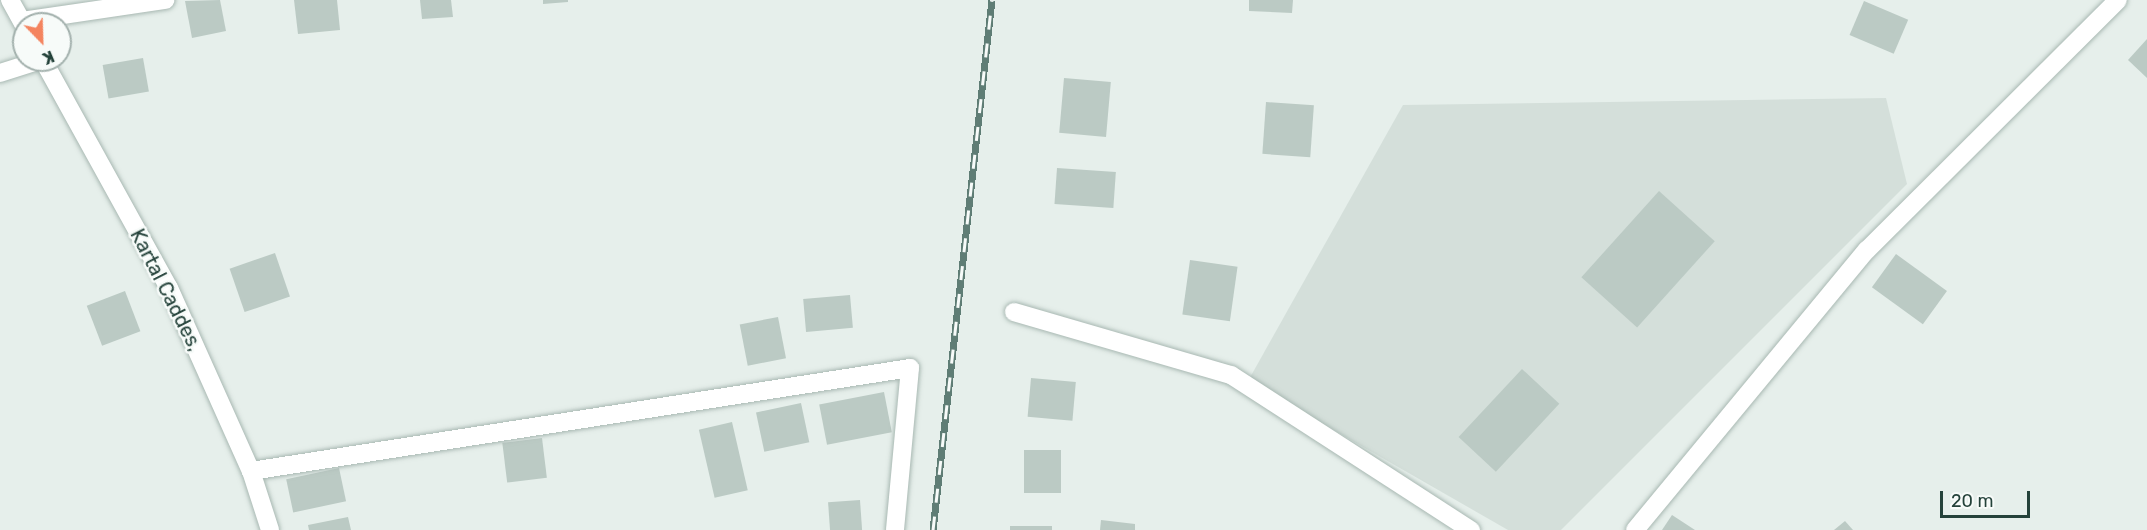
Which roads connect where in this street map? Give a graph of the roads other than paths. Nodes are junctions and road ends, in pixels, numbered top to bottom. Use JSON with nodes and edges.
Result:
{"nodes":[{"id":1,"x":165,"y":0,"type":"edge"},
{"id":2,"x":2118,"y":0,"type":"edge"},
{"id":3,"x":72,"y":15,"type":"edge"},
{"id":4,"x":49,"y":72,"type":"edge"},
{"id":5,"x":1014,"y":312,"type":"dead end"},
{"id":6,"x":251,"y":471,"type":"junction"},
{"id":7,"x":270,"y":530,"type":"edge"},
{"id":8,"x":895,"y":530,"type":"edge"},
{"id":9,"x":1471,"y":530,"type":"edge"},
{"id":10,"x":1635,"y":530,"type":"edge"}],
"edges":[{"from":1,"to":3,"type":"street"},
{"from":2,"to":10,"type":"street"},
{"from":4,"to":6,"type":"street","name":"Kartal Caddes,"},
{"from":5,"to":9,"type":"street"},
{"from":6,"to":7,"type":"street","name":"Kartal Caddes,"},
{"from":6,"to":8,"type":"street"}]}
